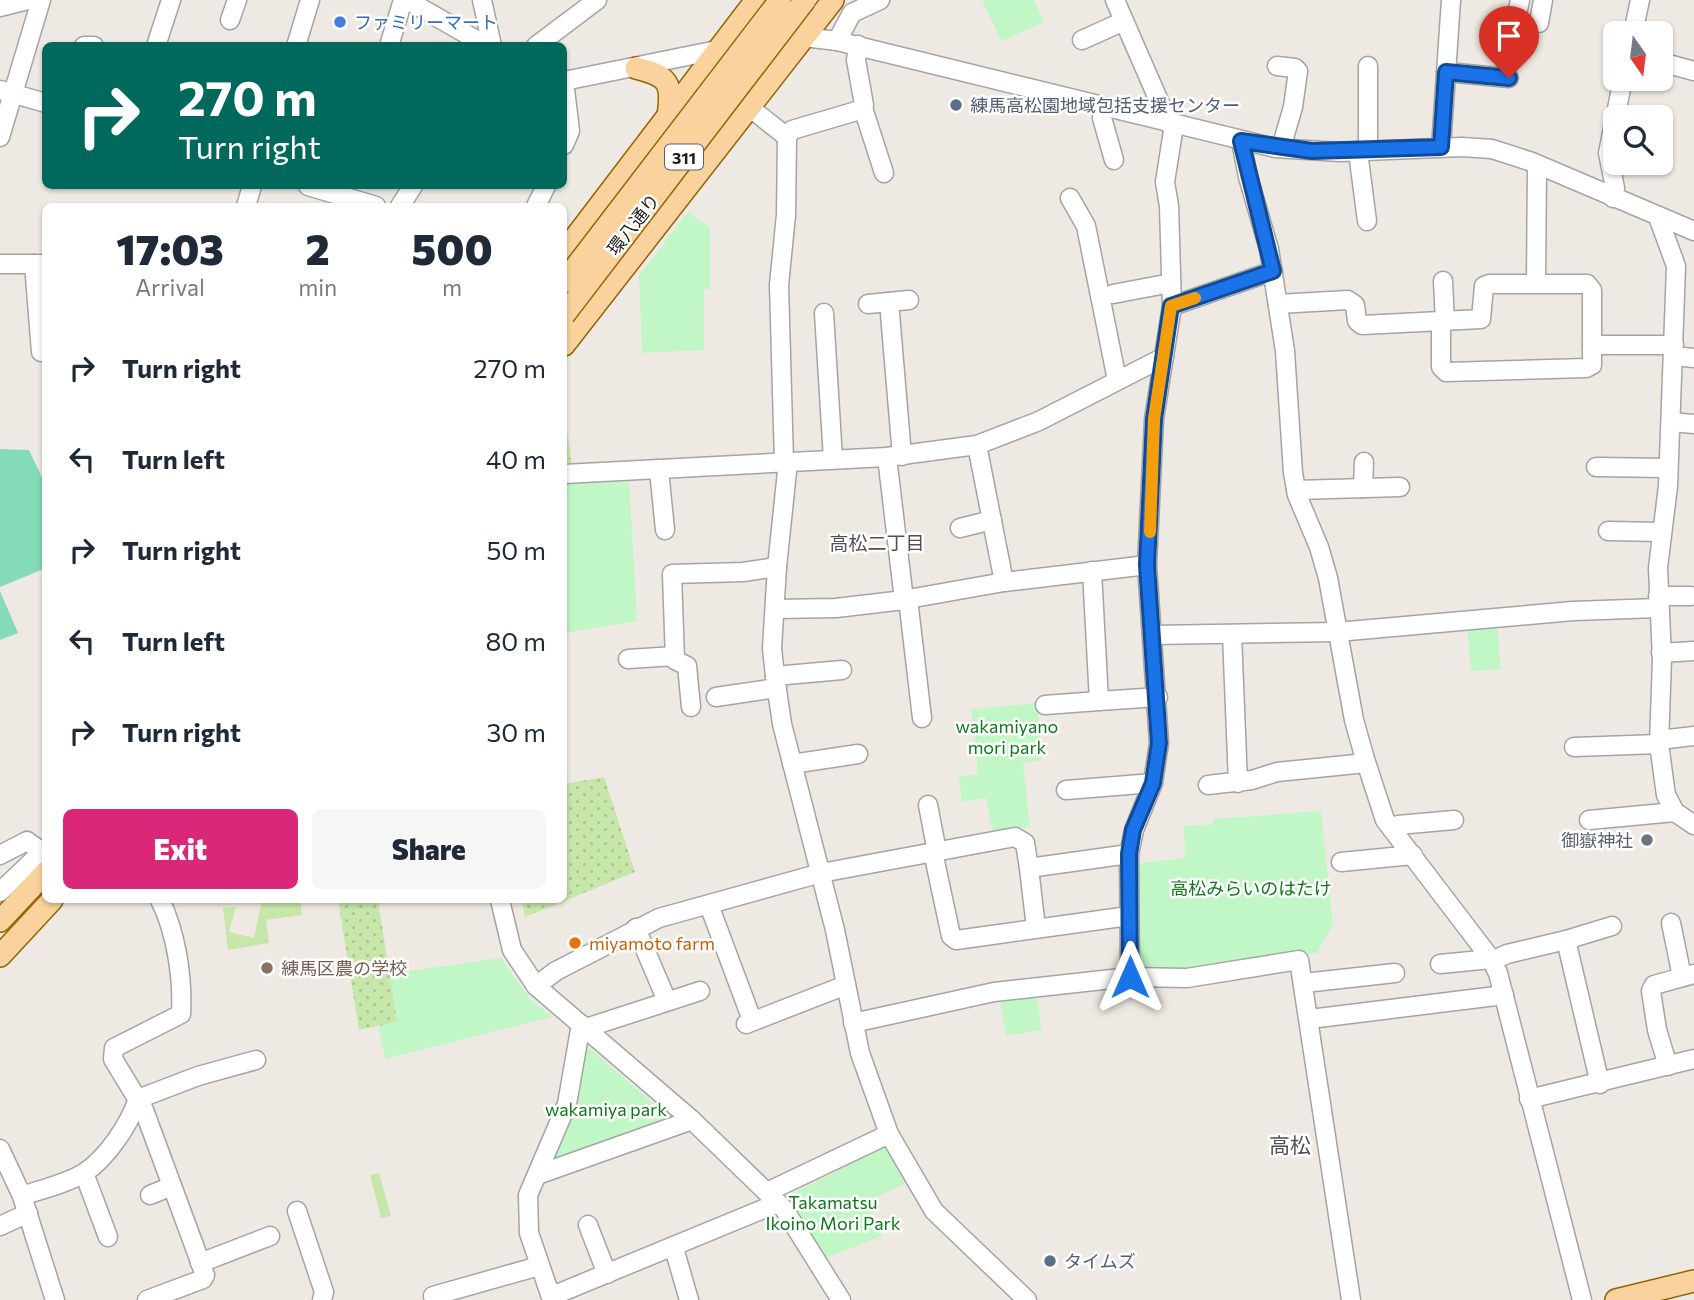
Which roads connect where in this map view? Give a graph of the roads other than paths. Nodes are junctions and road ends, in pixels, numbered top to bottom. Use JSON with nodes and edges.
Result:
{"nodes":[{"id":1,"x":28,"y":0,"type":"edge"},
{"id":2,"x":41,"y":0,"type":"edge"},
{"id":3,"x":171,"y":0,"type":"edge"},
{"id":4,"x":237,"y":0,"type":"edge"},
{"id":5,"x":310,"y":0,"type":"edge"},
{"id":6,"x":405,"y":0,"type":"edge"},
{"id":7,"x":482,"y":0,"type":"edge"},
{"id":8,"x":597,"y":0,"type":"edge"},
{"id":9,"x":780,"y":0,"type":"edge"},
{"id":10,"x":806,"y":0,"type":"edge"},
{"id":11,"x":832,"y":0,"type":"edge"},
{"id":12,"x":880,"y":0,"type":"edge"},
{"id":13,"x":1115,"y":0,"type":"edge"},
{"id":14,"x":1451,"y":0,"type":"edge"},
{"id":15,"x":1543,"y":0,"type":"edge"},
{"id":16,"x":1640,"y":0,"type":"edge"},
{"id":17,"x":748,"y":5,"type":"edge"},
{"id":18,"x":0,"y":6,"type":"edge"},
{"id":19,"x":230,"y":20,"type":"dead end"},
{"id":20,"x":1124,"y":21,"type":"junction"},
{"id":21,"x":1636,"y":21,"type":"edge"},
{"id":22,"x":1538,"y":23,"type":"dead end"},
{"id":23,"x":804,"y":37,"type":"junction"},
{"id":24,"x":1082,"y":40,"type":"dead end"},
{"id":25,"x":837,"y":41,"type":"junction"},
{"id":26,"x":157,"y":42,"type":"edge"},
{"id":27,"x":297,"y":42,"type":"edge"},
{"id":28,"x":390,"y":42,"type":"edge"},
{"id":29,"x":483,"y":42,"type":"edge"},
{"id":30,"x":489,"y":42,"type":"edge"},
{"id":31,"x":541,"y":42,"type":"edge"},
{"id":32,"x":858,"y":46,"type":"junction"},
{"id":33,"x":719,"y":49,"type":"junction"},
{"id":34,"x":1673,"y":65,"type":"edge"},
{"id":35,"x":1277,"y":66,"type":"dead end"},
{"id":36,"x":1367,"y":66,"type":"dead end"},
{"id":37,"x":635,"y":68,"type":"junction"},
{"id":38,"x":1694,"y":71,"type":"edge"},
{"id":39,"x":1446,"y":72,"type":"junction"},
{"id":40,"x":1509,"y":78,"type":"dead end"},
{"id":41,"x":567,"y":80,"type":"edge"},
{"id":42,"x":1621,"y":91,"type":"edge"},
{"id":43,"x":7,"y":92,"type":"edge"},
{"id":44,"x":42,"y":102,"type":"edge"},
{"id":45,"x":567,"y":106,"type":"edge"},
{"id":46,"x":749,"y":107,"type":"junction"},
{"id":47,"x":1104,"y":107,"type":"junction"},
{"id":48,"x":863,"y":108,"type":"junction"},
{"id":49,"x":668,"y":116,"type":"junction"},
{"id":50,"x":1171,"y":125,"type":"junction"},
{"id":51,"x":0,"y":137,"type":"edge"},
{"id":52,"x":787,"y":137,"type":"junction"},
{"id":53,"x":567,"y":138,"type":"edge"},
{"id":54,"x":1241,"y":141,"type":"junction"},
{"id":55,"x":1441,"y":147,"type":"junction"},
{"id":56,"x":1281,"y":148,"type":"junction"},
{"id":57,"x":1363,"y":151,"type":"junction"},
{"id":58,"x":1114,"y":160,"type":"dead end"},
{"id":59,"x":1537,"y":165,"type":"junction"},
{"id":60,"x":884,"y":173,"type":"dead end"},
{"id":61,"x":318,"y":189,"type":"edge"},
{"id":62,"x":1070,"y":198,"type":"dead end"},
{"id":63,"x":1613,"y":198,"type":"junction"},
{"id":64,"x":366,"y":203,"type":"edge"},
{"id":65,"x":1658,"y":217,"type":"junction"},
{"id":66,"x":1367,"y":222,"type":"dead end"},
{"id":67,"x":1694,"y":231,"type":"edge"},
{"id":68,"x":567,"y":248,"type":"edge"},
{"id":69,"x":0,"y":264,"type":"edge"},
{"id":70,"x":40,"y":264,"type":"edge"},
{"id":71,"x":1273,"y":271,"type":"junction"},
{"id":72,"x":567,"y":278,"type":"edge"},
{"id":73,"x":1443,"y":281,"type":"dead end"},
{"id":74,"x":1536,"y":282,"type":"junction"},
{"id":75,"x":1171,"y":283,"type":"junction"},
{"id":76,"x":1113,"y":295,"type":"dead end"},
{"id":77,"x":909,"y":300,"type":"dead end"},
{"id":78,"x":889,"y":302,"type":"junction"},
{"id":79,"x":868,"y":304,"type":"dead end"},
{"id":80,"x":1278,"y":304,"type":"junction"},
{"id":81,"x":1171,"y":306,"type":"junction"},
{"id":82,"x":567,"y":311,"type":"edge"},
{"id":83,"x":824,"y":313,"type":"dead end"},
{"id":84,"x":1443,"y":323,"type":"junction"},
{"id":85,"x":567,"y":341,"type":"edge"},
{"id":86,"x":1592,"y":345,"type":"junction"},
{"id":87,"x":1674,"y":350,"type":"junction"},
{"id":88,"x":41,"y":352,"type":"dead end"},
{"id":89,"x":1164,"y":357,"type":"junction"},
{"id":90,"x":1694,"y":358,"type":"edge"},
{"id":91,"x":1116,"y":380,"type":"junction"},
{"id":92,"x":1671,"y":422,"type":"junction"},
{"id":93,"x":1694,"y":424,"type":"edge"},
{"id":94,"x":977,"y":445,"type":"junction"},
{"id":95,"x":895,"y":456,"type":"junction"},
{"id":96,"x":833,"y":460,"type":"junction"},
{"id":97,"x":786,"y":462,"type":"junction"},
{"id":98,"x":1364,"y":462,"type":"dead end"},
{"id":99,"x":1596,"y":467,"type":"dead end"},
{"id":100,"x":1668,"y":468,"type":"junction"},
{"id":101,"x":659,"y":470,"type":"junction"},
{"id":102,"x":567,"y":474,"type":"edge"},
{"id":103,"x":1400,"y":487,"type":"dead end"},
{"id":104,"x":1363,"y":488,"type":"junction"},
{"id":105,"x":1296,"y":490,"type":"junction"},
{"id":106,"x":992,"y":520,"type":"junction"},
{"id":107,"x":960,"y":528,"type":"dead end"},
{"id":108,"x":665,"y":530,"type":"dead end"},
{"id":109,"x":1608,"y":531,"type":"dead end"},
{"id":110,"x":1662,"y":532,"type":"junction"},
{"id":111,"x":1147,"y":565,"type":"junction"},
{"id":112,"x":777,"y":567,"type":"junction"},
{"id":113,"x":1092,"y":571,"type":"junction"},
{"id":114,"x":1004,"y":582,"type":"junction"},
{"id":115,"x":1691,"y":596,"type":"dead end"},
{"id":116,"x":906,"y":599,"type":"junction"},
{"id":117,"x":1658,"y":602,"type":"junction"},
{"id":118,"x":775,"y":609,"type":"junction"},
{"id":119,"x":1338,"y":632,"type":"junction"},
{"id":120,"x":1231,"y":634,"type":"junction"},
{"id":121,"x":1154,"y":635,"type":"junction"},
{"id":122,"x":1694,"y":650,"type":"edge"},
{"id":123,"x":1661,"y":653,"type":"junction"},
{"id":124,"x":675,"y":656,"type":"junction"},
{"id":125,"x":628,"y":659,"type":"dead end"},
{"id":126,"x":842,"y":670,"type":"dead end"},
{"id":127,"x":776,"y":682,"type":"junction"},
{"id":128,"x":716,"y":697,"type":"dead end"},
{"id":129,"x":1157,"y":697,"type":"junction"},
{"id":130,"x":1099,"y":701,"type":"junction"},
{"id":131,"x":1045,"y":705,"type":"dead end"},
{"id":132,"x":691,"y":707,"type":"dead end"},
{"id":133,"x":922,"y":718,"type":"dead end"},
{"id":134,"x":1694,"y":736,"type":"edge"},
{"id":135,"x":1659,"y":742,"type":"junction"},
{"id":136,"x":1574,"y":747,"type":"dead end"},
{"id":137,"x":858,"y":754,"type":"dead end"},
{"id":138,"x":1366,"y":763,"type":"junction"},
{"id":139,"x":792,"y":764,"type":"junction"},
{"id":140,"x":1153,"y":783,"type":"junction"},
{"id":141,"x":1238,"y":783,"type":"junction"},
{"id":142,"x":1208,"y":785,"type":"dead end"},
{"id":143,"x":1066,"y":790,"type":"dead end"},
{"id":144,"x":928,"y":805,"type":"dead end"},
{"id":145,"x":1675,"y":812,"type":"junction"},
{"id":146,"x":1454,"y":820,"type":"dead end"},
{"id":147,"x":1589,"y":820,"type":"dead end"},
{"id":148,"x":1694,"y":825,"type":"edge"},
{"id":149,"x":1392,"y":829,"type":"junction"},
{"id":150,"x":935,"y":852,"type":"junction"},
{"id":151,"x":1129,"y":854,"type":"junction"},
{"id":152,"x":0,"y":855,"type":"edge"},
{"id":153,"x":42,"y":855,"type":"edge"},
{"id":154,"x":1413,"y":855,"type":"junction"},
{"id":155,"x":42,"y":859,"type":"edge"},
{"id":156,"x":42,"y":860,"type":"edge"},
{"id":157,"x":1341,"y":862,"type":"dead end"},
{"id":158,"x":1029,"y":869,"type":"junction"},
{"id":159,"x":821,"y":873,"type":"junction"},
{"id":160,"x":0,"y":892,"type":"edge"},
{"id":161,"x":49,"y":903,"type":"edge"},
{"id":162,"x":162,"y":903,"type":"edge"},
{"id":163,"x":501,"y":903,"type":"edge"},
{"id":164,"x":709,"y":905,"type":"junction"},
{"id":165,"x":1129,"y":916,"type":"junction"},
{"id":166,"x":0,"y":921,"type":"edge"},
{"id":167,"x":1671,"y":923,"type":"dead end"},
{"id":168,"x":1612,"y":926,"type":"dead end"},
{"id":169,"x":636,"y":928,"type":"junction"},
{"id":170,"x":1036,"y":928,"type":"junction"},
{"id":171,"x":1566,"y":940,"type":"junction"},
{"id":172,"x":0,"y":956,"type":"edge"},
{"id":173,"x":1492,"y":960,"type":"junction"},
{"id":174,"x":1440,"y":964,"type":"dead end"},
{"id":175,"x":1395,"y":973,"type":"dead end"},
{"id":176,"x":1688,"y":976,"type":"edge"},
{"id":177,"x":1130,"y":977,"type":"junction"},
{"id":178,"x":1304,"y":983,"type":"junction"},
{"id":179,"x":846,"y":985,"type":"junction"},
{"id":180,"x":536,"y":986,"type":"junction"},
{"id":181,"x":700,"y":991,"type":"dead end"},
{"id":182,"x":1504,"y":995,"type":"junction"},
{"id":183,"x":667,"y":1001,"type":"junction"},
{"id":184,"x":1310,"y":1020,"type":"junction"},
{"id":185,"x":853,"y":1023,"type":"junction"},
{"id":186,"x":584,"y":1026,"type":"junction"},
{"id":187,"x":1694,"y":1059,"type":"edge"},
{"id":188,"x":256,"y":1060,"type":"dead end"},
{"id":189,"x":1668,"y":1066,"type":"junction"},
{"id":190,"x":1600,"y":1083,"type":"junction"},
{"id":191,"x":1529,"y":1099,"type":"junction"},
{"id":192,"x":138,"y":1100,"type":"junction"},
{"id":193,"x":692,"y":1120,"type":"junction"},
{"id":194,"x":889,"y":1134,"type":"junction"},
{"id":195,"x":0,"y":1149,"type":"edge"},
{"id":196,"x":84,"y":1173,"type":"junction"},
{"id":197,"x":537,"y":1175,"type":"junction"},
{"id":198,"x":172,"y":1186,"type":"junction"},
{"id":199,"x":149,"y":1195,"type":"dead end"},
{"id":200,"x":772,"y":1198,"type":"junction"},
{"id":201,"x":25,"y":1204,"type":"junction"},
{"id":202,"x":297,"y":1211,"type":"dead end"},
{"id":203,"x":588,"y":1225,"type":"dead end"},
{"id":204,"x":0,"y":1226,"type":"edge"},
{"id":205,"x":270,"y":1236,"type":"dead end"},
{"id":206,"x":108,"y":1237,"type":"dead end"},
{"id":207,"x":674,"y":1248,"type":"junction"},
{"id":208,"x":200,"y":1263,"type":"junction"},
{"id":209,"x":539,"y":1266,"type":"junction"},
{"id":210,"x":607,"y":1274,"type":"junction"},
{"id":211,"x":1694,"y":1281,"type":"edge"},
{"id":212,"x":433,"y":1296,"type":"dead end"},
{"id":213,"x":552,"y":1298,"type":"edge"},
{"id":214,"x":55,"y":1300,"type":"edge"},
{"id":215,"x":147,"y":1300,"type":"edge"},
{"id":216,"x":322,"y":1300,"type":"edge"},
{"id":217,"x":689,"y":1300,"type":"edge"},
{"id":218,"x":841,"y":1300,"type":"edge"},
{"id":219,"x":1027,"y":1300,"type":"edge"},
{"id":220,"x":1351,"y":1300,"type":"edge"},
{"id":221,"x":1582,"y":1300,"type":"edge"},
{"id":222,"x":1616,"y":1300,"type":"edge"}],
"edges":[{"from":1,"to":18,"type":"street"},
{"from":2,"to":43,"type":"street"},
{"from":3,"to":26,"type":"street"},
{"from":4,"to":19,"type":"street"},
{"from":5,"to":27,"type":"street"},
{"from":6,"to":28,"type":"street"},
{"from":6,"to":29,"type":"street"},
{"from":7,"to":30,"type":"street"},
{"from":8,"to":31,"type":"street"},
{"from":9,"to":72,"type":"main road","name":"環八通り","number":"311","bridge":true},
{"from":10,"to":82,"type":"main road","name":"環八通り","number":"311","bridge":true},
{"from":11,"to":23,"type":"main road"},
{"from":12,"to":25,"type":"street"},
{"from":13,"to":20,"type":"street"},
{"from":14,"to":39,"type":"street"},
{"from":15,"to":22,"type":"street"},
{"from":16,"to":21,"type":"street"},
{"from":17,"to":33,"type":"main road","number":"311"},
{"from":20,"to":24,"type":"street"},
{"from":20,"to":50,"type":"street"},
{"from":23,"to":25,"type":"street"},
{"from":23,"to":33,"type":"street"},
{"from":23,"to":46,"type":"main road"},
{"from":25,"to":32,"type":"street"},
{"from":32,"to":47,"type":"street"},
{"from":32,"to":48,"type":"street"},
{"from":33,"to":37,"type":"street"},
{"from":33,"to":49,"type":"main road","number":"311"},
{"from":34,"to":38,"type":"street"},
{"from":35,"to":56,"type":"street"},
{"from":36,"to":57,"type":"street"},
{"from":37,"to":41,"type":"street"},
{"from":37,"to":49,"type":"main road"},
{"from":39,"to":40,"type":"street"},
{"from":39,"to":55,"type":"street"},
{"from":42,"to":63,"type":"street"},
{"from":43,"to":44,"type":"street"},
{"from":43,"to":51,"type":"street"},
{"from":45,"to":53,"type":"street"},
{"from":46,"to":52,"type":"street"},
{"from":46,"to":85,"type":"main road"},
{"from":47,"to":50,"type":"street"},
{"from":47,"to":58,"type":"street"},
{"from":48,"to":52,"type":"street"},
{"from":48,"to":60,"type":"street"},
{"from":49,"to":68,"type":"main road","number":"311"},
{"from":50,"to":54,"type":"street"},
{"from":50,"to":75,"type":"street"},
{"from":52,"to":97,"type":"street"},
{"from":54,"to":56,"type":"street"},
{"from":54,"to":71,"type":"street"},
{"from":55,"to":57,"type":"street"},
{"from":55,"to":59,"type":"street"},
{"from":56,"to":57,"type":"street"},
{"from":57,"to":66,"type":"street"},
{"from":59,"to":63,"type":"street"},
{"from":59,"to":74,"type":"street"},
{"from":61,"to":64,"type":"street"},
{"from":62,"to":91,"type":"street"},
{"from":63,"to":65,"type":"street"},
{"from":65,"to":67,"type":"street"},
{"from":65,"to":87,"type":"street"},
{"from":69,"to":70,"type":"street"},
{"from":70,"to":88,"type":"street"},
{"from":71,"to":80,"type":"street"},
{"from":71,"to":81,"type":"street"},
{"from":73,"to":84,"type":"street"},
{"from":74,"to":84,"type":"street"},
{"from":74,"to":86,"type":"street"},
{"from":75,"to":76,"type":"street"},
{"from":75,"to":81,"type":"street"},
{"from":77,"to":78,"type":"street"},
{"from":78,"to":79,"type":"street"},
{"from":78,"to":95,"type":"street"},
{"from":80,"to":84,"type":"street"},
{"from":80,"to":105,"type":"street"},
{"from":81,"to":89,"type":"street"},
{"from":83,"to":96,"type":"street"},
{"from":84,"to":86,"type":"street"},
{"from":86,"to":87,"type":"street"},
{"from":87,"to":90,"type":"street"},
{"from":87,"to":92,"type":"street"},
{"from":89,"to":91,"type":"street"},
{"from":89,"to":111,"type":"street"},
{"from":91,"to":94,"type":"street"},
{"from":92,"to":93,"type":"street"},
{"from":92,"to":100,"type":"street"},
{"from":94,"to":95,"type":"street"},
{"from":94,"to":106,"type":"street"},
{"from":95,"to":96,"type":"street"},
{"from":95,"to":116,"type":"street"},
{"from":96,"to":97,"type":"street"},
{"from":97,"to":101,"type":"street"},
{"from":97,"to":112,"type":"street"},
{"from":98,"to":104,"type":"street"},
{"from":99,"to":100,"type":"street"},
{"from":100,"to":110,"type":"street"},
{"from":101,"to":102,"type":"street"},
{"from":101,"to":108,"type":"street"},
{"from":103,"to":104,"type":"street"},
{"from":104,"to":105,"type":"street"},
{"from":105,"to":119,"type":"street"},
{"from":106,"to":107,"type":"street"},
{"from":106,"to":114,"type":"street"},
{"from":109,"to":110,"type":"street"},
{"from":110,"to":117,"type":"street"},
{"from":111,"to":113,"type":"street"},
{"from":111,"to":121,"type":"street"},
{"from":112,"to":118,"type":"street"},
{"from":112,"to":124,"type":"street"},
{"from":113,"to":114,"type":"street"},
{"from":113,"to":130,"type":"street"},
{"from":114,"to":116,"type":"street"},
{"from":115,"to":117,"type":"street"},
{"from":116,"to":118,"type":"street"},
{"from":116,"to":133,"type":"street"},
{"from":117,"to":119,"type":"street"},
{"from":117,"to":123,"type":"street"},
{"from":118,"to":127,"type":"street"},
{"from":119,"to":120,"type":"street"},
{"from":119,"to":138,"type":"street"},
{"from":120,"to":121,"type":"street"},
{"from":120,"to":141,"type":"street"},
{"from":121,"to":129,"type":"street"},
{"from":122,"to":123,"type":"street"},
{"from":123,"to":135,"type":"street"},
{"from":124,"to":125,"type":"street"},
{"from":124,"to":132,"type":"street"},
{"from":126,"to":127,"type":"street"},
{"from":127,"to":128,"type":"street"},
{"from":127,"to":139,"type":"street"},
{"from":129,"to":130,"type":"street"},
{"from":129,"to":140,"type":"street"},
{"from":130,"to":131,"type":"street"},
{"from":134,"to":135,"type":"street"},
{"from":135,"to":136,"type":"street"},
{"from":135,"to":145,"type":"street"},
{"from":137,"to":139,"type":"street"},
{"from":138,"to":141,"type":"street"},
{"from":138,"to":149,"type":"street"},
{"from":139,"to":159,"type":"street"},
{"from":140,"to":143,"type":"street"},
{"from":140,"to":151,"type":"street"},
{"from":141,"to":142,"type":"street"},
{"from":144,"to":150,"type":"street"},
{"from":145,"to":147,"type":"street"},
{"from":145,"to":148,"type":"street"},
{"from":146,"to":149,"type":"street"},
{"from":149,"to":154,"type":"street"},
{"from":150,"to":158,"type":"street"},
{"from":150,"to":159,"type":"street"},
{"from":150,"to":170,"type":"street"},
{"from":151,"to":158,"type":"street"},
{"from":151,"to":165,"type":"street"},
{"from":152,"to":153,"type":"street"},
{"from":154,"to":157,"type":"street"},
{"from":154,"to":173,"type":"street"},
{"from":155,"to":160,"type":"street"},
{"from":156,"to":166,"type":"main road"},
{"from":158,"to":170,"type":"street"},
{"from":159,"to":164,"type":"street"},
{"from":159,"to":179,"type":"street"},
{"from":161,"to":172,"type":"main road"},
{"from":162,"to":192,"type":"street"},
{"from":163,"to":180,"type":"street"},
{"from":164,"to":169,"type":"street"},
{"from":164,"to":179,"type":"street"},
{"from":165,"to":170,"type":"street"},
{"from":165,"to":177,"type":"street"},
{"from":167,"to":176,"type":"street"},
{"from":168,"to":171,"type":"street"},
{"from":169,"to":180,"type":"street"},
{"from":169,"to":183,"type":"street"},
{"from":171,"to":173,"type":"street"},
{"from":171,"to":190,"type":"street"},
{"from":173,"to":174,"type":"street"},
{"from":173,"to":182,"type":"street"},
{"from":175,"to":178,"type":"street"},
{"from":176,"to":189,"type":"street"},
{"from":177,"to":178,"type":"street"},
{"from":177,"to":185,"type":"street"},
{"from":178,"to":184,"type":"street"},
{"from":179,"to":185,"type":"street"},
{"from":180,"to":186,"type":"street"},
{"from":181,"to":183,"type":"street"},
{"from":182,"to":184,"type":"street"},
{"from":182,"to":191,"type":"street"},
{"from":183,"to":186,"type":"street"},
{"from":184,"to":220,"type":"street"},
{"from":185,"to":194,"type":"street"},
{"from":186,"to":193,"type":"street"},
{"from":186,"to":197,"type":"street"},
{"from":187,"to":189,"type":"street"},
{"from":188,"to":192,"type":"street"},
{"from":189,"to":190,"type":"street"},
{"from":190,"to":191,"type":"street"},
{"from":191,"to":221,"type":"street"},
{"from":192,"to":196,"type":"street"},
{"from":192,"to":198,"type":"street"},
{"from":193,"to":197,"type":"street"},
{"from":193,"to":200,"type":"street"},
{"from":194,"to":200,"type":"street"},
{"from":194,"to":219,"type":"street"},
{"from":195,"to":201,"type":"street"},
{"from":196,"to":201,"type":"street"},
{"from":196,"to":206,"type":"street"},
{"from":197,"to":209,"type":"street"},
{"from":198,"to":199,"type":"street"},
{"from":198,"to":208,"type":"street"},
{"from":200,"to":207,"type":"street"},
{"from":200,"to":218,"type":"street"},
{"from":201,"to":204,"type":"street"},
{"from":201,"to":214,"type":"street"},
{"from":202,"to":216,"type":"street"},
{"from":203,"to":210,"type":"street"},
{"from":205,"to":208,"type":"street"},
{"from":207,"to":210,"type":"street"},
{"from":207,"to":217,"type":"street"},
{"from":208,"to":215,"type":"street"},
{"from":209,"to":212,"type":"street"},
{"from":209,"to":213,"type":"street"},
{"from":210,"to":213,"type":"street"},
{"from":211,"to":222,"type":"main road"}]}
